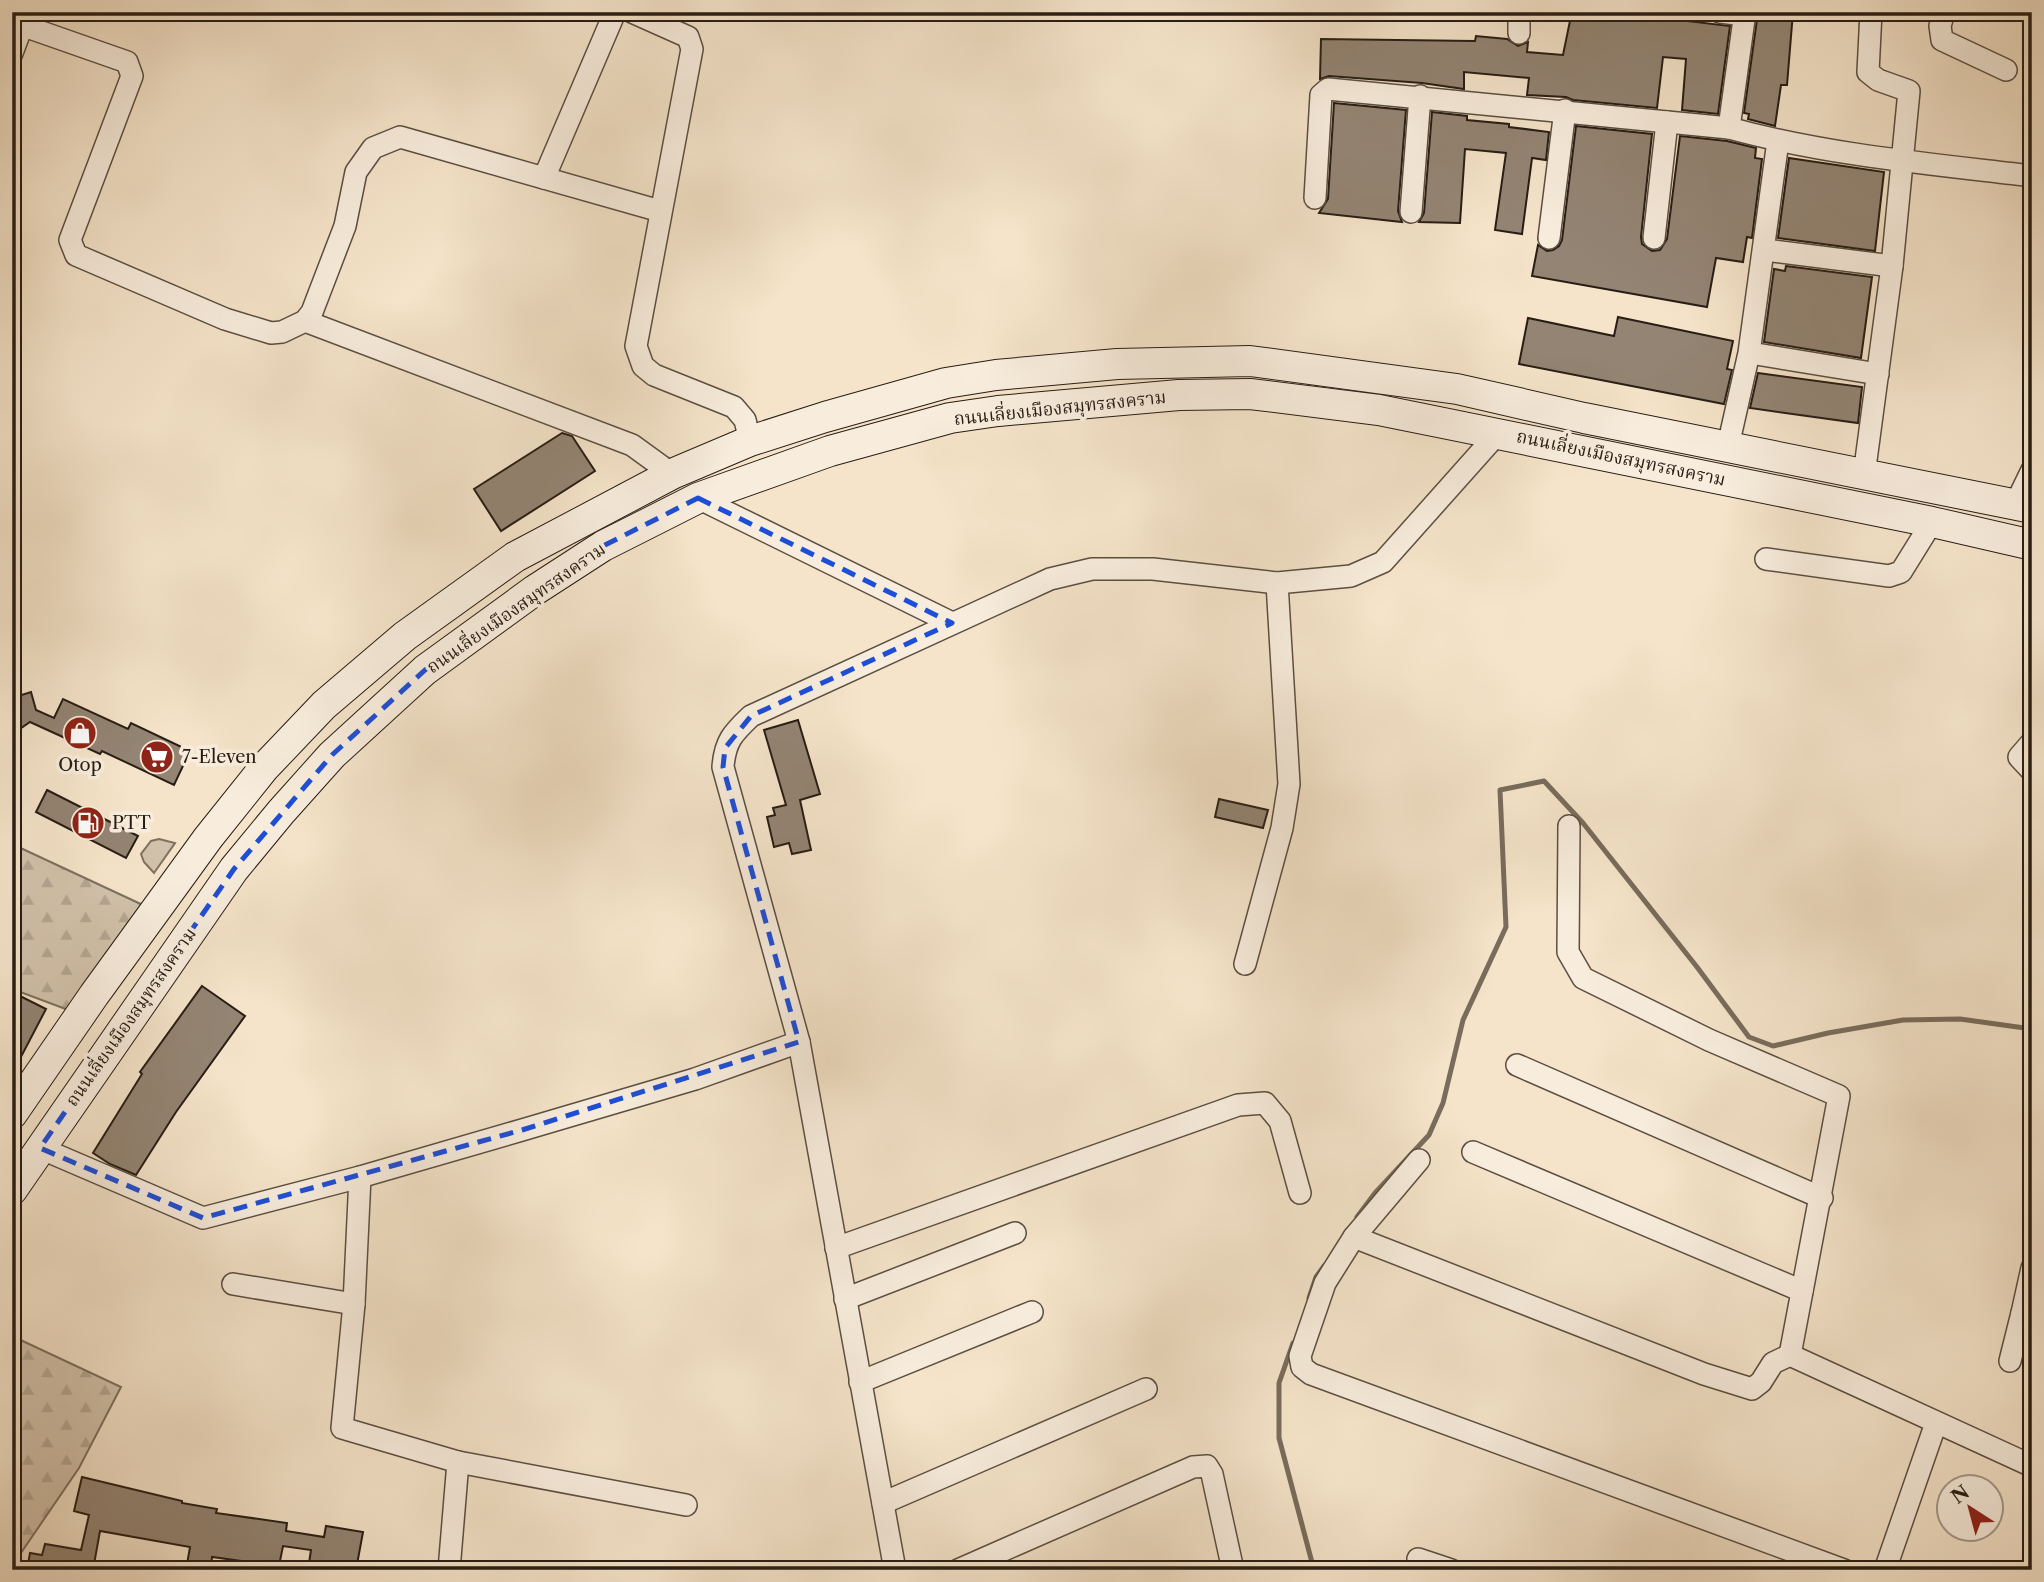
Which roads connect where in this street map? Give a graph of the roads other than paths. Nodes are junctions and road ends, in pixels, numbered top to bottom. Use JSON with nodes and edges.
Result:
{"nodes":[{"id":1,"x":615,"y":12,"type":"edge"},
{"id":2,"x":632,"y":12,"type":"edge"},
{"id":3,"x":1720,"y":12,"type":"edge"},
{"id":4,"x":1871,"y":12,"type":"edge"},
{"id":5,"x":1944,"y":12,"type":"edge"},
{"id":6,"x":1745,"y":14,"type":"edge"},
{"id":7,"x":12,"y":53,"type":"edge"},
{"id":8,"x":2006,"y":71,"type":"dead end"},
{"id":9,"x":1420,"y":96,"type":"junction"},
{"id":10,"x":1565,"y":110,"type":"junction"},
{"id":11,"x":1667,"y":122,"type":"junction"},
{"id":12,"x":1729,"y":128,"type":"junction"},
{"id":13,"x":1777,"y":141,"type":"junction"},
{"id":14,"x":1904,"y":160,"type":"junction"},
{"id":15,"x":2032,"y":176,"type":"edge"},
{"id":16,"x":544,"y":178,"type":"junction"},
{"id":17,"x":1315,"y":198,"type":"dead end"},
{"id":18,"x":660,"y":211,"type":"junction"},
{"id":19,"x":1411,"y":212,"type":"dead end"},
{"id":20,"x":1549,"y":238,"type":"dead end"},
{"id":21,"x":1654,"y":239,"type":"dead end"},
{"id":22,"x":1765,"y":250,"type":"dead end"},
{"id":23,"x":1892,"y":266,"type":"junction"},
{"id":24,"x":305,"y":321,"type":"junction"},
{"id":25,"x":1750,"y":353,"type":"dead end"},
{"id":26,"x":1878,"y":374,"type":"junction"},
{"id":27,"x":1498,"y":433,"type":"junction"},
{"id":28,"x":750,"y":441,"type":"junction"},
{"id":29,"x":1728,"y":446,"type":"junction"},
{"id":30,"x":2032,"y":470,"type":"edge"},
{"id":31,"x":672,"y":474,"type":"junction"},
{"id":32,"x":1864,"y":475,"type":"junction"},
{"id":33,"x":698,"y":498,"type":"junction"},
{"id":34,"x":2023,"y":507,"type":"edge"},
{"id":35,"x":1932,"y":522,"type":"junction"},
{"id":36,"x":2032,"y":545,"type":"edge"},
{"id":37,"x":1766,"y":559,"type":"dead end"},
{"id":38,"x":1277,"y":583,"type":"junction"},
{"id":39,"x":952,"y":623,"type":"junction"},
{"id":40,"x":2032,"y":742,"type":"edge"},
{"id":41,"x":2032,"y":771,"type":"edge"},
{"id":42,"x":1569,"y":826,"type":"dead end"},
{"id":43,"x":1245,"y":964,"type":"dead end"},
{"id":44,"x":799,"y":1042,"type":"junction"},
{"id":45,"x":1517,"y":1065,"type":"dead end"},
{"id":46,"x":12,"y":1114,"type":"edge"},
{"id":47,"x":40,"y":1149,"type":"junction"},
{"id":48,"x":1473,"y":1152,"type":"dead end"},
{"id":49,"x":1419,"y":1160,"type":"dead end"},
{"id":50,"x":360,"y":1177,"type":"junction"},
{"id":51,"x":12,"y":1190,"type":"edge"},
{"id":52,"x":1300,"y":1193,"type":"dead end"},
{"id":53,"x":1822,"y":1198,"type":"junction"},
{"id":54,"x":1016,"y":1233,"type":"dead end"},
{"id":55,"x":1354,"y":1237,"type":"junction"},
{"id":56,"x":836,"y":1248,"type":"junction"},
{"id":57,"x":2032,"y":1268,"type":"edge"},
{"id":58,"x":233,"y":1284,"type":"dead end"},
{"id":59,"x":1802,"y":1291,"type":"junction"},
{"id":60,"x":845,"y":1299,"type":"junction"},
{"id":61,"x":354,"y":1304,"type":"junction"},
{"id":62,"x":1032,"y":1312,"type":"dead end"},
{"id":63,"x":2027,"y":1314,"type":"edge"},
{"id":64,"x":1790,"y":1355,"type":"junction"},
{"id":65,"x":2010,"y":1361,"type":"dead end"},
{"id":66,"x":860,"y":1382,"type":"junction"},
{"id":67,"x":1146,"y":1389,"type":"dead end"},
{"id":68,"x":1936,"y":1423,"type":"junction"},
{"id":69,"x":458,"y":1462,"type":"junction"},
{"id":70,"x":2032,"y":1466,"type":"edge"},
{"id":71,"x":883,"y":1503,"type":"junction"},
{"id":72,"x":686,"y":1505,"type":"dead end"},
{"id":73,"x":1418,"y":1559,"type":"dead end"},
{"id":74,"x":449,"y":1570,"type":"edge"},
{"id":75,"x":895,"y":1570,"type":"edge"},
{"id":76,"x":958,"y":1570,"type":"edge"},
{"id":77,"x":1233,"y":1570,"type":"edge"},
{"id":78,"x":1451,"y":1570,"type":"edge"},
{"id":79,"x":1844,"y":1570,"type":"edge"},
{"id":80,"x":1885,"y":1570,"type":"edge"}],
"edges":[{"from":1,"to":16,"type":"street"},
{"from":2,"to":18,"type":"street"},
{"from":3,"to":6,"type":"street"},
{"from":4,"to":14,"type":"street"},
{"from":5,"to":8,"type":"street"},
{"from":6,"to":12,"type":"street"},
{"from":7,"to":24,"type":"street"},
{"from":9,"to":10,"type":"street"},
{"from":9,"to":17,"type":"street"},
{"from":9,"to":19,"type":"street"},
{"from":10,"to":11,"type":"street"},
{"from":10,"to":20,"type":"street"},
{"from":11,"to":12,"type":"street"},
{"from":11,"to":21,"type":"street"},
{"from":12,"to":13,"type":"street"},
{"from":13,"to":14,"type":"street"},
{"from":13,"to":29,"type":"street"},
{"from":14,"to":15,"type":"street"},
{"from":14,"to":23,"type":"street"},
{"from":16,"to":18,"type":"street"},
{"from":16,"to":24,"type":"street"},
{"from":18,"to":28,"type":"street"},
{"from":22,"to":23,"type":"street"},
{"from":23,"to":26,"type":"street"},
{"from":24,"to":31,"type":"street"},
{"from":25,"to":26,"type":"street"},
{"from":26,"to":32,"type":"street"},
{"from":27,"to":33,"type":"main road","name":"ถนนเลี่ยงเมืองสมุทรสงคราม"},
{"from":27,"to":35,"type":"main road","name":"ถนนเลี่ยงเมืองสมุทรสงคราม"},
{"from":27,"to":38,"type":"street"},
{"from":28,"to":29,"type":"main road","name":"ถนนเลี่ยงเมืองสมุทรสงคราม"},
{"from":28,"to":31,"type":"main road","name":"ถนนเลี่ยงเมืองสมุทรสงคราม"},
{"from":29,"to":32,"type":"main road","name":"ถนนเลี่ยงเมืองสมุทรสงคราม"},
{"from":30,"to":34,"type":"street"},
{"from":31,"to":46,"type":"main road","name":"ถนนเลี่ยงเมืองสมุทรสงคราม"},
{"from":32,"to":34,"type":"main road","name":"ถนนเลี่ยงเมืองสมุทรสงคราม"},
{"from":33,"to":39,"type":"street"},
{"from":33,"to":47,"type":"main road","name":"ถนนเลี่ยงเมืองสมุทรสงคราม"},
{"from":35,"to":36,"type":"main road","name":"ถนนเลี่ยงเมืองสมุทรสงคราม"},
{"from":35,"to":37,"type":"street"},
{"from":38,"to":39,"type":"street"},
{"from":38,"to":43,"type":"street"},
{"from":39,"to":44,"type":"street"},
{"from":40,"to":41,"type":"street"},
{"from":42,"to":53,"type":"street"},
{"from":44,"to":50,"type":"street"},
{"from":44,"to":56,"type":"street"},
{"from":45,"to":53,"type":"street"},
{"from":47,"to":50,"type":"street"},
{"from":47,"to":51,"type":"main road","name":"ถนนเลี่ยงเมืองสมุทรสงคราม"},
{"from":48,"to":59,"type":"street"},
{"from":49,"to":55,"type":"street"},
{"from":50,"to":61,"type":"street"},
{"from":52,"to":56,"type":"street"},
{"from":53,"to":59,"type":"street"},
{"from":54,"to":60,"type":"street"},
{"from":55,"to":64,"type":"street"},
{"from":55,"to":79,"type":"street"},
{"from":56,"to":60,"type":"street"},
{"from":57,"to":63,"type":"street"},
{"from":58,"to":61,"type":"street"},
{"from":59,"to":64,"type":"street"},
{"from":60,"to":66,"type":"street"},
{"from":61,"to":69,"type":"street"},
{"from":62,"to":66,"type":"street"},
{"from":63,"to":65,"type":"street"},
{"from":64,"to":68,"type":"street"},
{"from":66,"to":71,"type":"street"},
{"from":67,"to":71,"type":"street"},
{"from":68,"to":70,"type":"street"},
{"from":68,"to":80,"type":"street"},
{"from":69,"to":72,"type":"street"},
{"from":69,"to":74,"type":"street"},
{"from":71,"to":75,"type":"street"},
{"from":73,"to":78,"type":"street"},
{"from":76,"to":77,"type":"street"}]}
